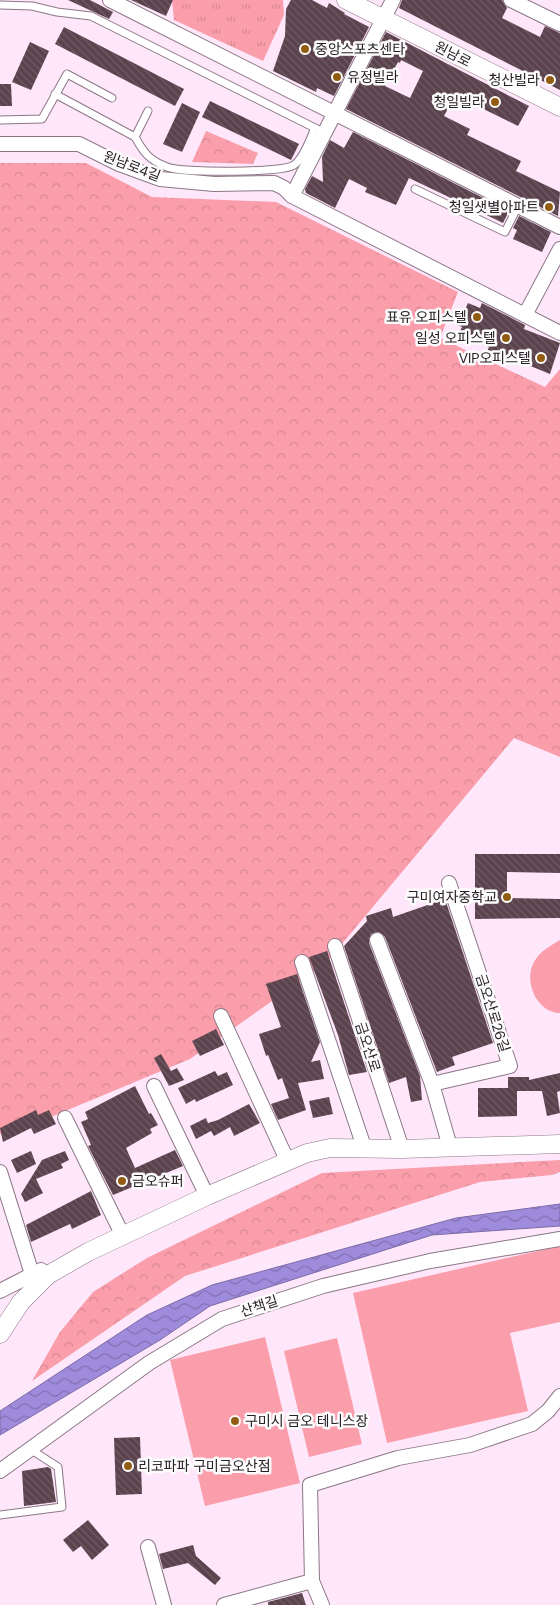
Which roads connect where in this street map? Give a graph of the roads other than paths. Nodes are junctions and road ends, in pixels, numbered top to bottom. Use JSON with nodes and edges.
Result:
{"nodes":[{"id":1,"x":110,"y":0,"type":"edge"},
{"id":2,"x":346,"y":0,"type":"edge"},
{"id":3,"x":393,"y":0,"type":"edge"},
{"id":4,"x":512,"y":0,"type":"edge"},
{"id":5,"x":0,"y":5,"type":"edge"},
{"id":6,"x":383,"y":19,"type":"junction"},
{"id":7,"x":560,"y":24,"type":"edge"},
{"id":8,"x":55,"y":94,"type":"junction"},
{"id":9,"x":112,"y":98,"type":"dead end"},
{"id":10,"x":560,"y":107,"type":"edge"},
{"id":11,"x":148,"y":111,"type":"dead end"},
{"id":12,"x":335,"y":114,"type":"junction"},
{"id":13,"x":0,"y":120,"type":"edge"},
{"id":14,"x":320,"y":131,"type":"junction"},
{"id":15,"x":135,"y":137,"type":"junction"},
{"id":16,"x":0,"y":144,"type":"edge"},
{"id":17,"x":415,"y":188,"type":"dead end"},
{"id":18,"x":292,"y":196,"type":"junction"},
{"id":19,"x":518,"y":206,"type":"junction"},
{"id":20,"x":560,"y":227,"type":"edge"},
{"id":21,"x":560,"y":249,"type":"edge"},
{"id":22,"x":525,"y":315,"type":"junction"},
{"id":23,"x":560,"y":333,"type":"edge"},
{"id":24,"x":450,"y":884,"type":"dead end"},
{"id":25,"x":377,"y":940,"type":"dead end"},
{"id":26,"x":335,"y":946,"type":"dead end"},
{"id":27,"x":302,"y":962,"type":"dead end"},
{"id":28,"x":221,"y":1016,"type":"dead end"},
{"id":29,"x":432,"y":1084,"type":"junction"},
{"id":30,"x":154,"y":1086,"type":"dead end"},
{"id":31,"x":65,"y":1118,"type":"dead end"},
{"id":32,"x":560,"y":1144,"type":"edge"},
{"id":33,"x":364,"y":1147,"type":"junction"},
{"id":34,"x":450,"y":1147,"type":"junction"},
{"id":35,"x":402,"y":1148,"type":"junction"},
{"id":36,"x":287,"y":1160,"type":"junction"},
{"id":37,"x":0,"y":1172,"type":"edge"},
{"id":38,"x":207,"y":1196,"type":"junction"},
{"id":39,"x":123,"y":1236,"type":"junction"},
{"id":40,"x":560,"y":1239,"type":"edge"},
{"id":41,"x":88,"y":1252,"type":"junction"},
{"id":42,"x":32,"y":1274,"type":"junction"},
{"id":43,"x":0,"y":1291,"type":"edge"},
{"id":44,"x":7,"y":1313,"type":"edge"},
{"id":45,"x":0,"y":1334,"type":"edge"},
{"id":46,"x":560,"y":1396,"type":"edge"},
{"id":47,"x":30,"y":1449,"type":"junction"},
{"id":48,"x":0,"y":1471,"type":"edge"},
{"id":49,"x":0,"y":1515,"type":"edge"},
{"id":50,"x":148,"y":1547,"type":"dead end"},
{"id":51,"x":312,"y":1581,"type":"junction"},
{"id":52,"x":164,"y":1605,"type":"edge"},
{"id":53,"x":224,"y":1605,"type":"edge"},
{"id":54,"x":322,"y":1605,"type":"edge"}],
"edges":[{"from":1,"to":12,"type":"street"},
{"from":2,"to":6,"type":"street","name":"원남로"},
{"from":3,"to":6,"type":"street"},
{"from":4,"to":7,"type":"street"},
{"from":5,"to":14,"type":"lane"},
{"from":6,"to":10,"type":"street","name":"원남로"},
{"from":6,"to":12,"type":"street"},
{"from":8,"to":9,"type":"lane"},
{"from":8,"to":13,"type":"lane"},
{"from":8,"to":15,"type":"lane"},
{"from":11,"to":15,"type":"lane"},
{"from":12,"to":14,"type":"street"},
{"from":12,"to":19,"type":"street"},
{"from":14,"to":15,"type":"lane"},
{"from":14,"to":18,"type":"street"},
{"from":16,"to":18,"type":"street","name":"원남로4길"},
{"from":17,"to":19,"type":"lane"},
{"from":18,"to":22,"type":"street","name":"원남로4길"},
{"from":19,"to":20,"type":"street"},
{"from":21,"to":22,"type":"street"},
{"from":22,"to":23,"type":"street","name":"원남로4길"},
{"from":24,"to":29,"type":"street","name":"금오산로26길"},
{"from":25,"to":29,"type":"street"},
{"from":26,"to":35,"type":"street","name":"금오산로"},
{"from":27,"to":33,"type":"street"},
{"from":28,"to":36,"type":"street"},
{"from":29,"to":34,"type":"street"},
{"from":30,"to":38,"type":"street"},
{"from":31,"to":39,"type":"street"},
{"from":32,"to":34,"type":"street"},
{"from":33,"to":35,"type":"street"},
{"from":33,"to":36,"type":"street"},
{"from":34,"to":35,"type":"street"},
{"from":36,"to":38,"type":"street"},
{"from":37,"to":42,"type":"street"},
{"from":38,"to":39,"type":"street"},
{"from":39,"to":41,"type":"street"},
{"from":40,"to":47,"type":"street","name":"산책길"},
{"from":41,"to":42,"type":"street"},
{"from":41,"to":44,"type":"street"},
{"from":42,"to":43,"type":"street"},
{"from":44,"to":45,"type":"street"},
{"from":46,"to":51,"type":"street"},
{"from":47,"to":48,"type":"street","name":"산책길"},
{"from":47,"to":49,"type":"lane"},
{"from":50,"to":52,"type":"street"},
{"from":51,"to":53,"type":"street"},
{"from":51,"to":54,"type":"street"}]}
